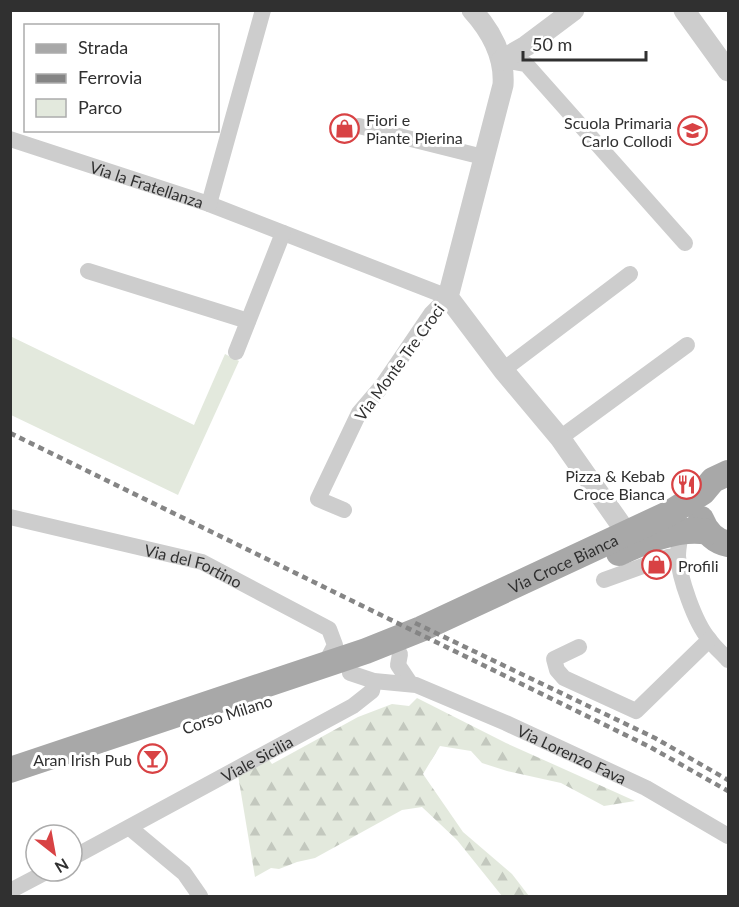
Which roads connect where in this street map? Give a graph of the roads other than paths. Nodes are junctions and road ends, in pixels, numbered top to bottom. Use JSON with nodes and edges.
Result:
{"nodes":[{"id":1,"x":263,"y":10,"type":"edge"},
{"id":2,"x":472,"y":10,"type":"edge"},
{"id":3,"x":574,"y":10,"type":"edge"},
{"id":4,"x":684,"y":10,"type":"edge"},
{"id":5,"x":502,"y":60,"type":"junction"},
{"id":6,"x":729,"y":71,"type":"edge"},
{"id":7,"x":359,"y":126,"type":"dead end"},
{"id":8,"x":10,"y":139,"type":"edge"},
{"id":9,"x":483,"y":157,"type":"junction"},
{"id":10,"x":209,"y":204,"type":"junction"},
{"id":11,"x":283,"y":233,"type":"junction"},
{"id":12,"x":685,"y":243,"type":"dead end"},
{"id":13,"x":88,"y":271,"type":"dead end"},
{"id":14,"x":630,"y":274,"type":"dead end"},
{"id":15,"x":447,"y":297,"type":"junction"},
{"id":16,"x":248,"y":321,"type":"junction"},
{"id":17,"x":687,"y":345,"type":"dead end"},
{"id":18,"x":236,"y":352,"type":"dead end"},
{"id":19,"x":503,"y":370,"type":"junction"},
{"id":20,"x":560,"y":438,"type":"junction"},
{"id":21,"x":729,"y":473,"type":"edge"},
{"id":22,"x":703,"y":492,"type":"junction"},
{"id":23,"x":344,"y":510,"type":"dead end"},
{"id":24,"x":16,"y":518,"type":"edge"},
{"id":25,"x":626,"y":532,"type":"junction"},
{"id":26,"x":718,"y":538,"type":"edge"},
{"id":27,"x":680,"y":544,"type":"junction"},
{"id":28,"x":604,"y":580,"type":"dead end"},
{"id":29,"x":430,"y":633,"type":"junction"},
{"id":30,"x":709,"y":640,"type":"junction"},
{"id":31,"x":579,"y":647,"type":"dead end"},
{"id":32,"x":400,"y":654,"type":"junction"},
{"id":33,"x":729,"y":660,"type":"edge"},
{"id":34,"x":325,"y":664,"type":"junction"},
{"id":35,"x":362,"y":677,"type":"junction"},
{"id":36,"x":410,"y":683,"type":"junction"},
{"id":37,"x":10,"y":770,"type":"edge"},
{"id":38,"x":10,"y":784,"type":"edge"},
{"id":39,"x":130,"y":828,"type":"junction"},
{"id":40,"x":729,"y":836,"type":"edge"},
{"id":41,"x":84,"y":852,"type":"edge"},
{"id":42,"x":25,"y":883,"type":"edge"},
{"id":43,"x":10,"y":891,"type":"edge"},
{"id":44,"x":200,"y":897,"type":"edge"}],
"edges":[{"from":1,"to":10,"type":"street"},
{"from":2,"to":5,"type":"street"},
{"from":3,"to":5,"type":"street"},
{"from":4,"to":6,"type":"street"},
{"from":5,"to":9,"type":"street"},
{"from":5,"to":12,"type":"street"},
{"from":7,"to":9,"type":"street"},
{"from":8,"to":10,"type":"street","name":"Via la Fratellanza"},
{"from":9,"to":15,"type":"street"},
{"from":10,"to":11,"type":"street","name":"Via la Fratellanza"},
{"from":11,"to":15,"type":"street","name":"Via la Fratellanza"},
{"from":11,"to":16,"type":"street"},
{"from":13,"to":16,"type":"street"},
{"from":14,"to":19,"type":"street"},
{"from":15,"to":19,"type":"street"},
{"from":15,"to":23,"type":"street","name":"Via Monte Tre Croci"},
{"from":16,"to":18,"type":"street"},
{"from":17,"to":20,"type":"street"},
{"from":19,"to":20,"type":"street"},
{"from":20,"to":25,"type":"street"},
{"from":21,"to":22,"type":"main road","name":"Via Croce Bianca"},
{"from":22,"to":25,"type":"main road","name":"Via Croce Bianca"},
{"from":22,"to":26,"type":"main road","name":"Via Croce Bianca"},
{"from":24,"to":34,"type":"street","name":"Via del Fortino"},
{"from":25,"to":29,"type":"main road","name":"Via Croce Bianca"},
{"from":26,"to":27,"type":"main road","name":"Via Croce Bianca"},
{"from":27,"to":28,"type":"street","name":"Via Croce Bianca"},
{"from":27,"to":29,"type":"main road","name":"Via Croce Bianca"},
{"from":27,"to":30,"type":"street"},
{"from":29,"to":32,"type":"main road","name":"Corso Milano"},
{"from":29,"to":34,"type":"main road","name":"Corso Milano"},
{"from":30,"to":31,"type":"street"},
{"from":30,"to":33,"type":"street"},
{"from":32,"to":35,"type":"main road","name":"Corso Milano"},
{"from":32,"to":36,"type":"street"},
{"from":34,"to":37,"type":"main road","name":"Corso Milano"},
{"from":35,"to":36,"type":"street","name":"Via Lorenzo Fava"},
{"from":35,"to":38,"type":"main road","name":"Corso Milano"},
{"from":35,"to":39,"type":"street","name":"Viale Sicilia"},
{"from":36,"to":40,"type":"street","name":"Via Lorenzo Fava"},
{"from":39,"to":41,"type":"street","name":"Viale Sicilia"},
{"from":39,"to":44,"type":"street"},
{"from":42,"to":43,"type":"street"}]}
